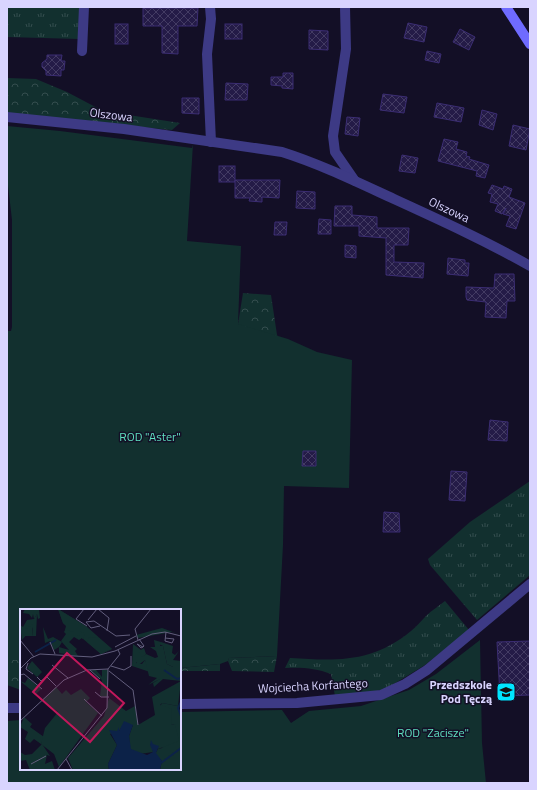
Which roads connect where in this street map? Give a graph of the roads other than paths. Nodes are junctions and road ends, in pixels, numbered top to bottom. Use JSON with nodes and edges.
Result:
{"nodes":[{"id":1,"x":84,"y":7,"type":"edge"},
{"id":2,"x":210,"y":7,"type":"edge"},
{"id":3,"x":216,"y":7,"type":"edge"},
{"id":4,"x":345,"y":7,"type":"edge"},
{"id":5,"x":506,"y":7,"type":"edge"},
{"id":6,"x":211,"y":19,"type":"junction"},
{"id":7,"x":530,"y":44,"type":"edge"},
{"id":8,"x":82,"y":51,"type":"dead end"},
{"id":9,"x":7,"y":117,"type":"edge"},
{"id":10,"x":211,"y":142,"type":"junction"},
{"id":11,"x":355,"y":181,"type":"junction"},
{"id":12,"x":530,"y":266,"type":"edge"},
{"id":13,"x":530,"y":584,"type":"edge"},
{"id":14,"x":181,"y":704,"type":"edge"},
{"id":15,"x":7,"y":708,"type":"edge"},
{"id":16,"x":20,"y":708,"type":"edge"}],
"edges":[{"from":1,"to":8,"type":"street"},
{"from":2,"to":6,"type":"street"},
{"from":3,"to":6,"type":"street"},
{"from":4,"to":11,"type":"street"},
{"from":5,"to":7,"type":"main road"},
{"from":6,"to":10,"type":"street"},
{"from":9,"to":10,"type":"street","name":"Olszowa"},
{"from":10,"to":11,"type":"street","name":"Olszowa"},
{"from":11,"to":12,"type":"street","name":"Olszowa"},
{"from":13,"to":14,"type":"street","name":"Wojciecha Korfantego"},
{"from":15,"to":16,"type":"street"}]}
